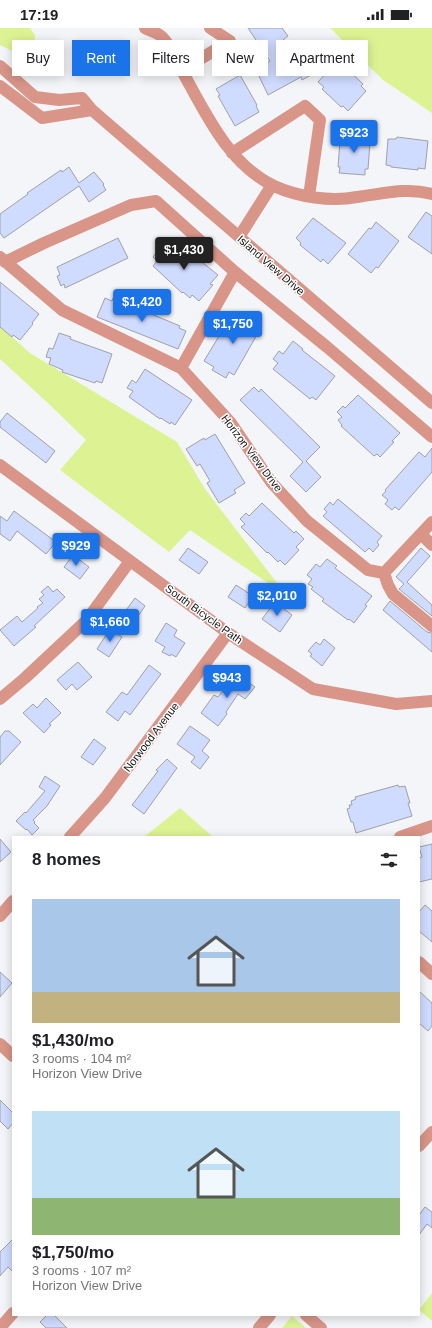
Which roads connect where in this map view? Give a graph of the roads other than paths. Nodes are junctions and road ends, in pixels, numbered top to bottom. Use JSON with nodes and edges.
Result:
{"nodes":[{"id":1,"x":145,"y":28,"type":"edge"},
{"id":2,"x":210,"y":28,"type":"edge"},
{"id":3,"x":165,"y":40,"type":"edge"},
{"id":4,"x":204,"y":57,"type":"edge"},
{"id":5,"x":0,"y":66,"type":"edge"},
{"id":6,"x":185,"y":76,"type":"edge"},
{"id":7,"x":0,"y":86,"type":"edge"},
{"id":8,"x":92,"y":110,"type":"junction"},
{"id":9,"x":232,"y":153,"type":"junction"},
{"id":10,"x":272,"y":185,"type":"junction"},
{"id":11,"x":432,"y":194,"type":"edge"},
{"id":12,"x":309,"y":196,"type":"junction"},
{"id":13,"x":239,"y":237,"type":"junction"},
{"id":14,"x":3,"y":259,"type":"edge"},
{"id":15,"x":235,"y":272,"type":"junction"},
{"id":16,"x":181,"y":368,"type":"junction"},
{"id":17,"x":432,"y":403,"type":"edge"},
{"id":18,"x":432,"y":437,"type":"edge"},
{"id":19,"x":1,"y":468,"type":"edge"},
{"id":20,"x":432,"y":522,"type":"edge"},
{"id":21,"x":421,"y":534,"type":"junction"},
{"id":22,"x":432,"y":544,"type":"edge"},
{"id":23,"x":130,"y":561,"type":"junction"},
{"id":24,"x":384,"y":573,"type":"junction"},
{"id":25,"x":432,"y":626,"type":"edge"},
{"id":26,"x":228,"y":633,"type":"junction"},
{"id":27,"x":0,"y":699,"type":"edge"},
{"id":28,"x":432,"y":701,"type":"edge"},
{"id":29,"x":432,"y":826,"type":"edge"},
{"id":30,"x":71,"y":836,"type":"edge"},
{"id":31,"x":403,"y":836,"type":"edge"},
{"id":32,"x":12,"y":902,"type":"edge"},
{"id":33,"x":0,"y":916,"type":"edge"},
{"id":34,"x":420,"y":963,"type":"edge"},
{"id":35,"x":432,"y":974,"type":"edge"},
{"id":36,"x":0,"y":1044,"type":"edge"},
{"id":37,"x":12,"y":1055,"type":"edge"},
{"id":38,"x":432,"y":1132,"type":"edge"},
{"id":39,"x":420,"y":1145,"type":"edge"},
{"id":40,"x":12,"y":1314,"type":"edge"},
{"id":41,"x":269,"y":1316,"type":"edge"},
{"id":42,"x":307,"y":1316,"type":"edge"},
{"id":43,"x":0,"y":1328,"type":"edge"},
{"id":44,"x":259,"y":1328,"type":"edge"},
{"id":45,"x":321,"y":1328,"type":"edge"}],
"edges":[{"from":1,"to":3,"type":"street"},
{"from":2,"to":4,"type":"street"},
{"from":5,"to":8,"type":"street"},
{"from":6,"to":9,"type":"street"},
{"from":7,"to":8,"type":"street"},
{"from":8,"to":13,"type":"street","name":"Island View Drive"},
{"from":9,"to":10,"type":"street"},
{"from":9,"to":12,"type":"street"},
{"from":10,"to":12,"type":"street"},
{"from":10,"to":13,"type":"street"},
{"from":11,"to":12,"type":"street"},
{"from":13,"to":17,"type":"street","name":"Island View Drive"},
{"from":14,"to":15,"type":"street","name":"Horizon View Drive"},
{"from":14,"to":16,"type":"street","name":"Horizon View Drive"},
{"from":15,"to":16,"type":"street"},
{"from":15,"to":18,"type":"street","name":"Horizon View Drive"},
{"from":16,"to":24,"type":"street","name":"Horizon View Drive"},
{"from":19,"to":23,"type":"street","name":"South Bicycle Path"},
{"from":20,"to":21,"type":"street"},
{"from":21,"to":22,"type":"street"},
{"from":21,"to":24,"type":"street"},
{"from":23,"to":26,"type":"street","name":"South Bicycle Path"},
{"from":23,"to":27,"type":"street"},
{"from":24,"to":25,"type":"street"},
{"from":26,"to":28,"type":"street","name":"South Bicycle Path"},
{"from":26,"to":30,"type":"street","name":"Norwood Avenue"},
{"from":29,"to":31,"type":"street"},
{"from":32,"to":33,"type":"street"},
{"from":34,"to":35,"type":"street"},
{"from":36,"to":37,"type":"street"},
{"from":38,"to":39,"type":"street"},
{"from":40,"to":43,"type":"street"},
{"from":41,"to":44,"type":"street"},
{"from":42,"to":45,"type":"street"}]}
